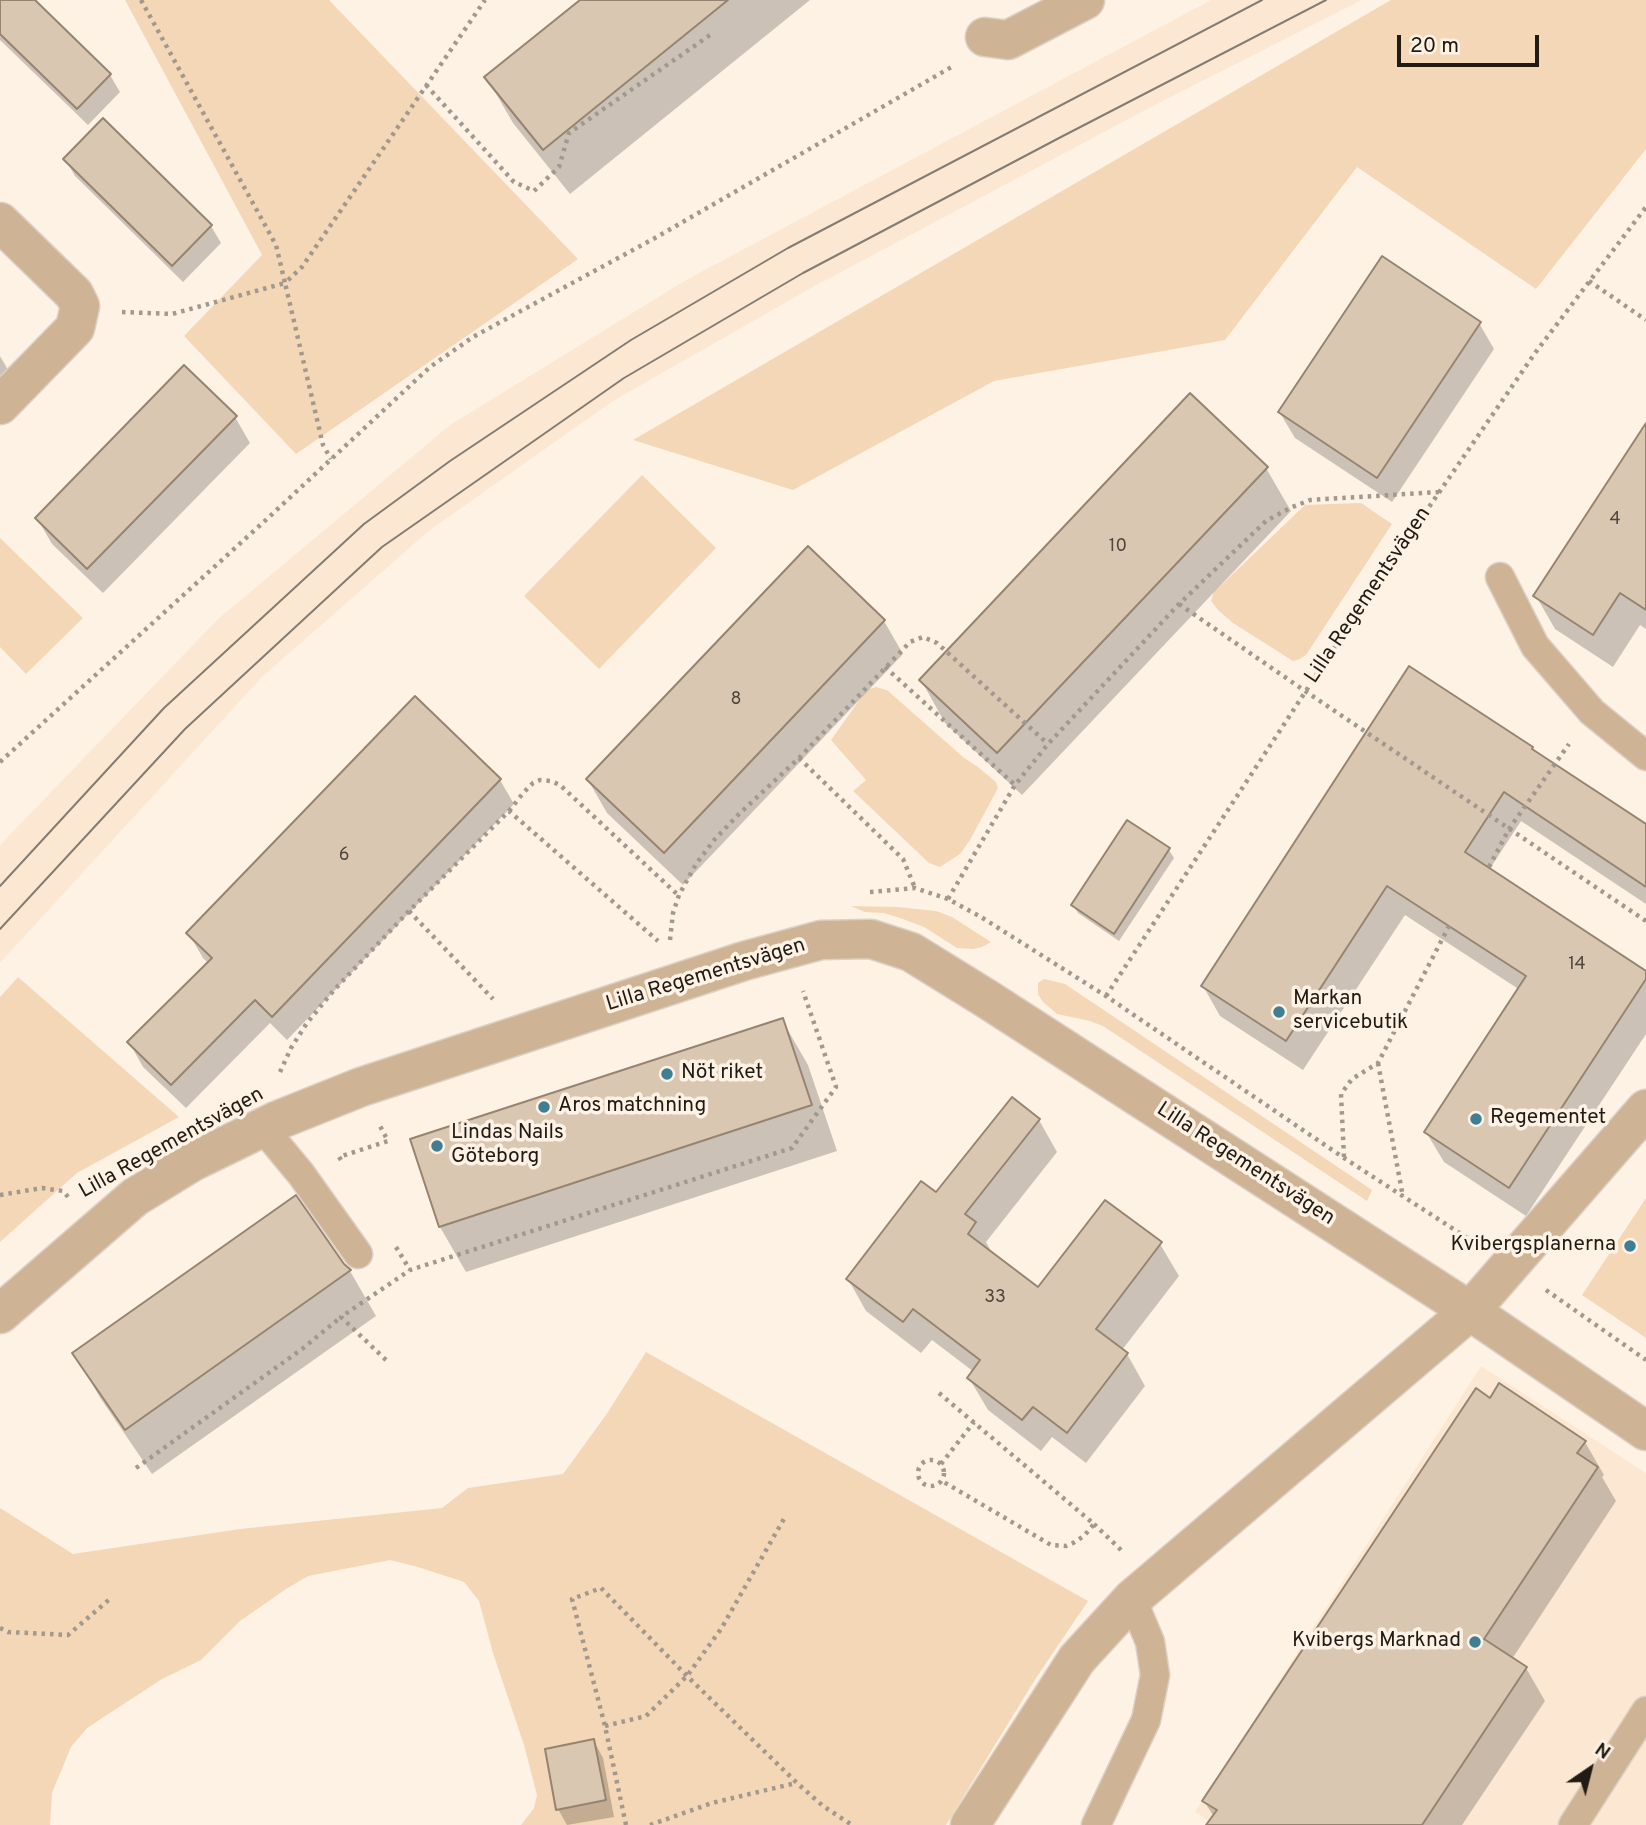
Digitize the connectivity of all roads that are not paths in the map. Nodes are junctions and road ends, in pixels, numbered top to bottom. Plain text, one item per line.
1 (1085, 0) edge
2 (985, 37) road end
3 (0, 222) edge
4 (0, 405) edge
5 (1500, 577) dead end
6 (1646, 755) edge
7 (1646, 1109) edge
8 (262, 1127) junction
9 (358, 1254) dead end
10 (1470, 1311) junction
11 (0, 1314) edge
12 (1646, 1431) edge
13 (1132, 1599) junction
14 (1646, 1711) edge
15 (970, 1825) edge
16 (1096, 1825) edge
17 (1573, 1825) edge

1 - 2 street
3 - 4 street
5 - 6 lane
7 - 10 street
8 - 9 lane
8 - 10 street, Lilla Regementsvägen
8 - 11 street, Lilla Regementsvägen
10 - 12 street, Lilla Regementsvägen
10 - 13 street
13 - 15 street
13 - 16 lane
14 - 17 lane

